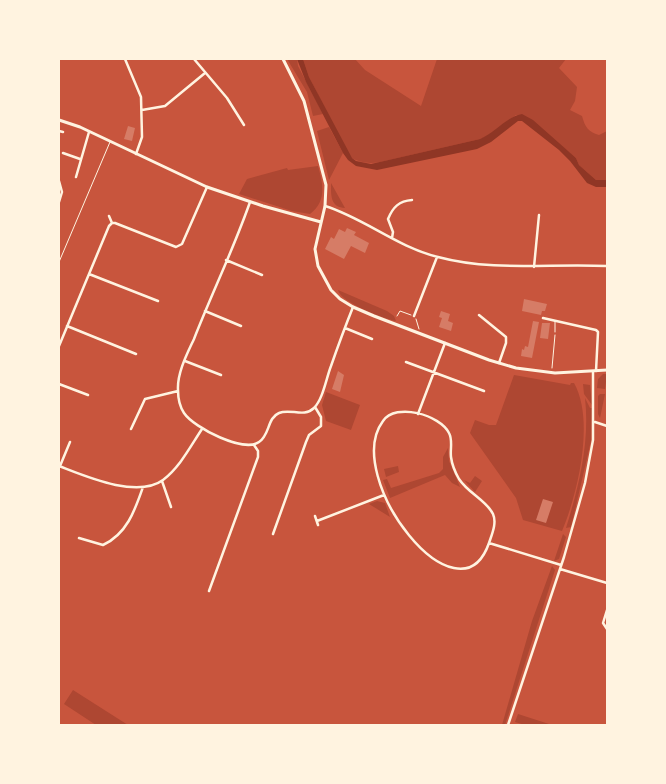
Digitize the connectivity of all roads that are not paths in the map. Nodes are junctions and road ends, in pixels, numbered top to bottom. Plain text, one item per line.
1 (125, 59) edge
2 (194, 59) edge
3 (283, 59) edge
4 (205, 73) junction
5 (142, 110) junction
6 (59, 120) edge
7 (244, 125) dead end
8 (59, 131) edge
9 (63, 132) dead end
10 (89, 132) junction
11 (110, 142) junction
12 (63, 153) dead end
13 (136, 154) junction
14 (80, 159) junction
15 (76, 177) dead end
16 (59, 181) edge
17 (207, 187) junction
18 (412, 200) dead end
19 (59, 202) edge
20 (250, 202) junction
21 (325, 206) junction
22 (539, 215) dead end
23 (108, 216) dead end
24 (321, 222) junction
25 (112, 223) junction
26 (392, 238) junction
27 (437, 257) junction
28 (226, 260) junction
29 (59, 262) edge
30 (607, 266) edge
31 (534, 267) junction
32 (89, 274) junction
33 (262, 275) dead end
34 (158, 301) dead end
35 (353, 307) junction
36 (205, 311) junction
37 (414, 316) dead end
38 (479, 316) dead end
39 (543, 318) dead end
40 (555, 321) junction
41 (67, 326) junction
42 (241, 326) dead end
43 (345, 328) junction
44 (555, 332) road end
45 (372, 339) dead end
46 (444, 343) junction
47 (59, 346) edge
48 (136, 354) dead end
49 (185, 361) junction
50 (406, 362) dead end
51 (499, 363) junction
52 (607, 370) edge
53 (594, 371) junction
54 (433, 373) junction
55 (221, 375) dead end
56 (59, 384) edge
57 (178, 391) junction
58 (484, 391) dead end
59 (88, 395) dead end
60 (315, 407) junction
61 (418, 414) junction
62 (594, 422) junction
63 (607, 426) edge
64 (131, 429) dead end
65 (202, 429) junction
66 (70, 442) dead end
67 (254, 445) junction
68 (59, 466) edge
69 (162, 481) junction
70 (143, 486) junction
71 (384, 495) junction
72 (171, 507) dead end
73 (315, 516) dead end
74 (317, 521) junction
75 (318, 525) dead end
76 (272, 534) dead end
77 (79, 538) dead end
78 (489, 543) junction
79 (561, 567) junction
80 (607, 583) edge
81 (209, 591) dead end
82 (607, 610) edge
83 (607, 629) edge
84 (508, 725) edge

1 - 5 street
2 - 4 street
3 - 21 street
4 - 5 street
4 - 7 street
5 - 13 street
6 - 10 street
8 - 9 street
10 - 11 street
10 - 14 street
11 - 13 street
11 - 29 lane
12 - 14 street
13 - 17 street
14 - 15 street
16 - 19 street
17 - 20 street
17 - 25 street
18 - 26 street
20 - 24 street
20 - 28 street
21 - 24 street
21 - 26 street
22 - 31 street
23 - 25 street
24 - 35 street
25 - 32 street
26 - 27 street
27 - 31 street
27 - 37 street
28 - 33 street
28 - 36 street
30 - 31 street
32 - 34 street
32 - 41 street
35 - 43 street
35 - 46 street
36 - 42 street
36 - 49 street
38 - 51 street
39 - 40 street
40 - 44 lane
40 - 53 street
41 - 47 street
41 - 48 street
43 - 45 street
43 - 60 street
46 - 51 street
46 - 54 street
49 - 55 street
49 - 57 street
50 - 54 street
51 - 53 street
52 - 53 street
53 - 62 street
54 - 58 street
54 - 61 street
56 - 59 street
57 - 64 street
57 - 65 street
60 - 67 street
60 - 76 street
61 - 71 street
61 - 78 street
62 - 63 street
62 - 79 street
65 - 67 street
65 - 69 street
66 - 68 street
67 - 81 street
68 - 70 street
69 - 70 street
69 - 72 street
70 - 77 street
71 - 74 street
71 - 78 street
73 - 74 street
74 - 75 street
78 - 79 street
79 - 80 street
79 - 84 street
82 - 83 street

